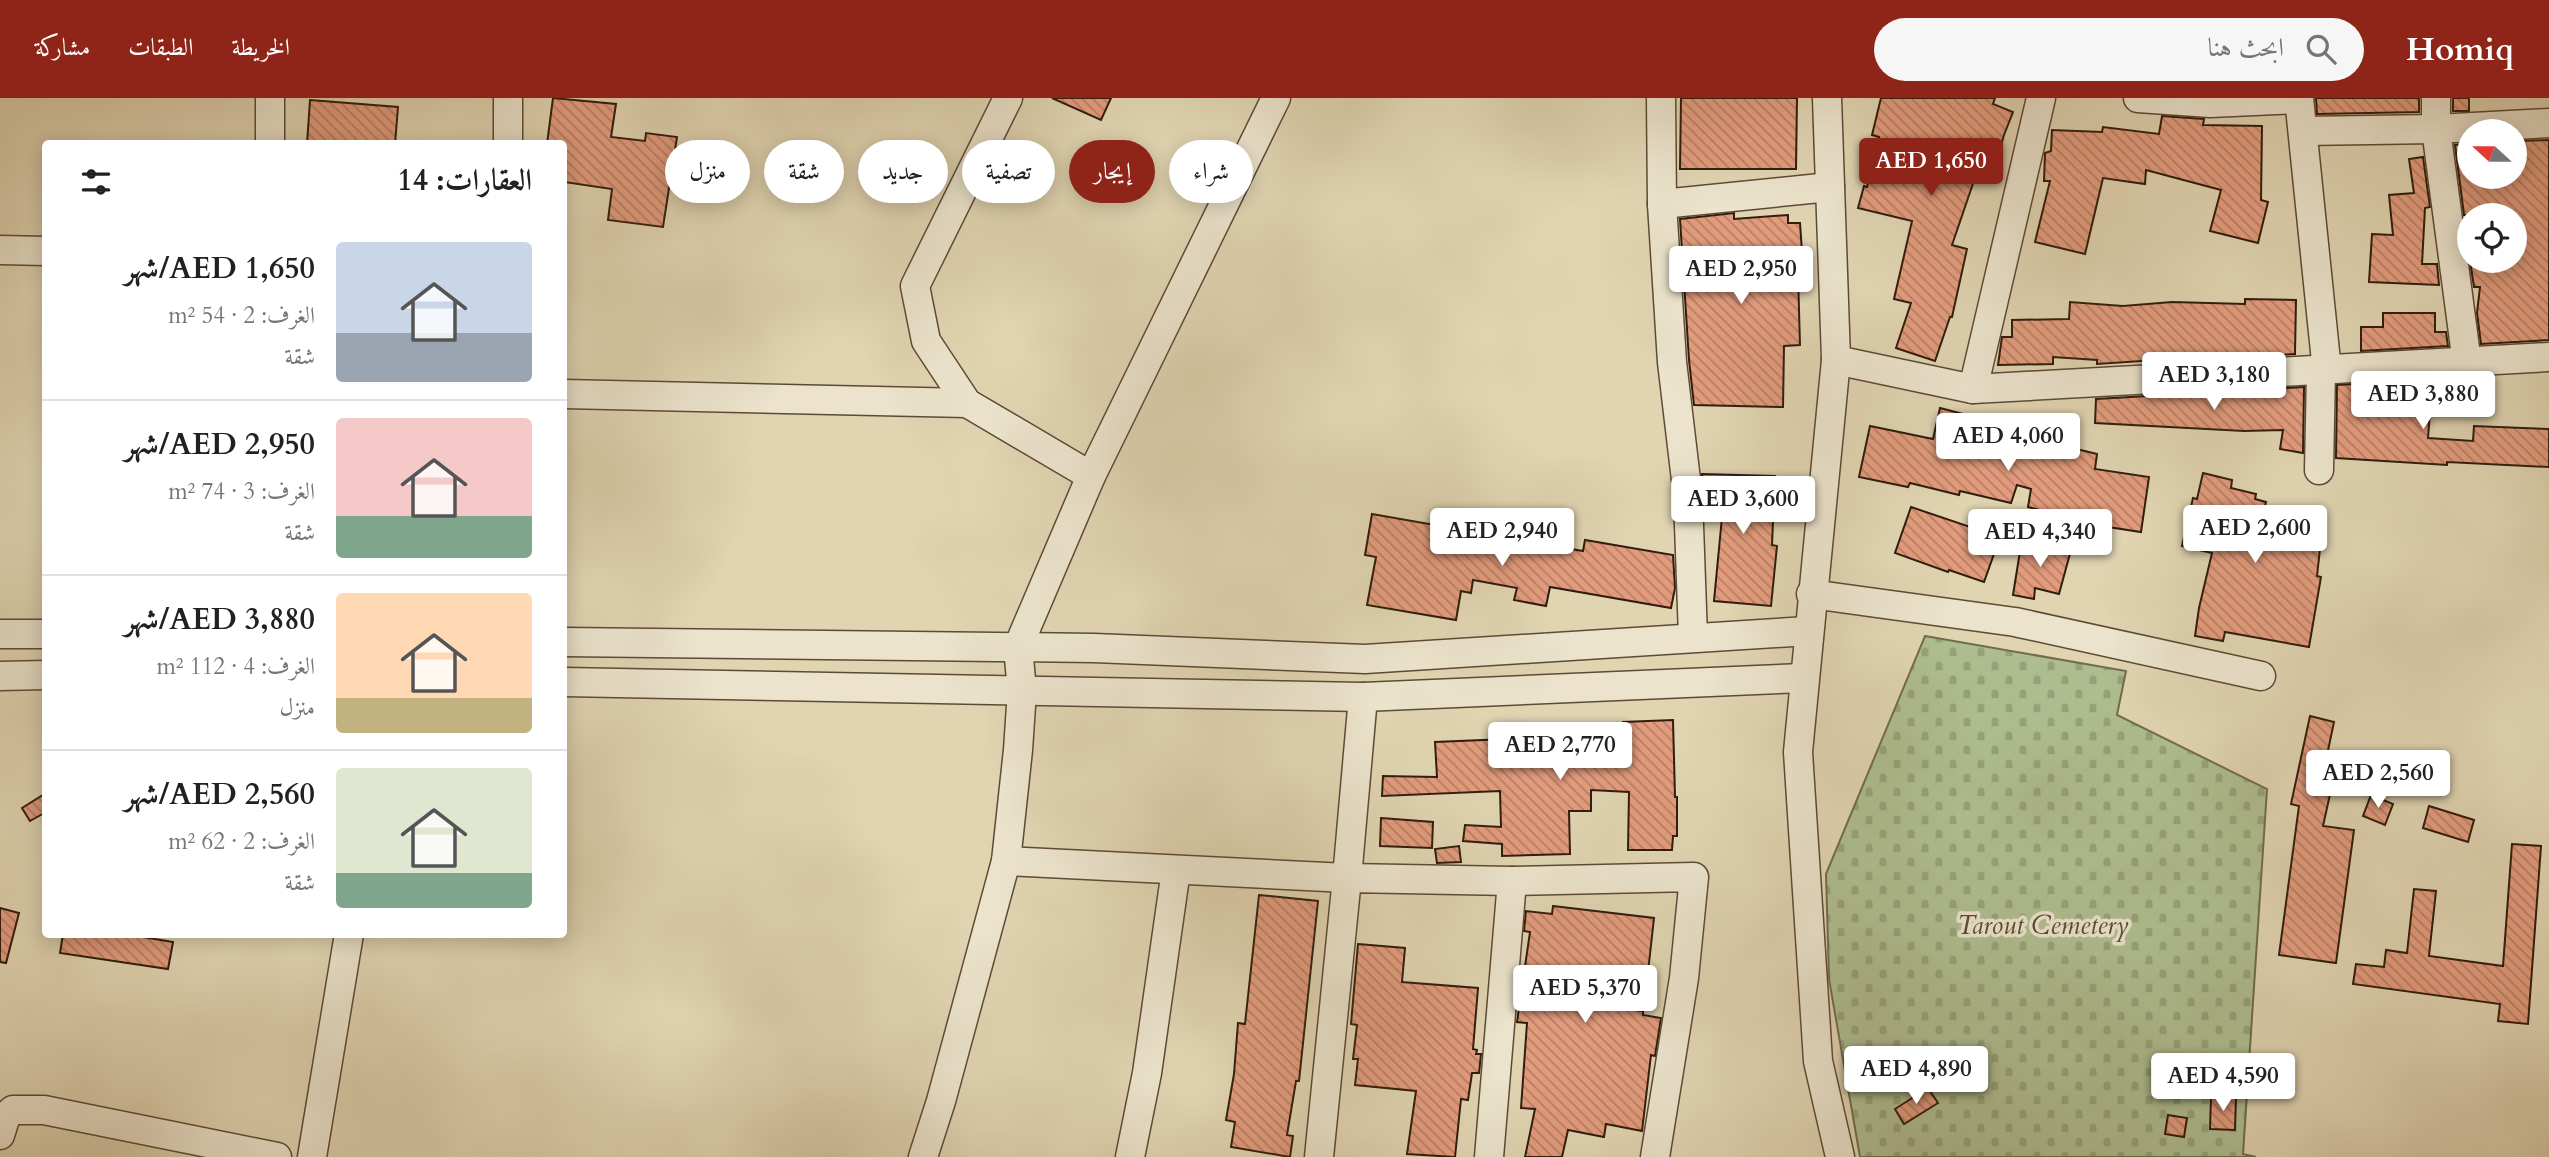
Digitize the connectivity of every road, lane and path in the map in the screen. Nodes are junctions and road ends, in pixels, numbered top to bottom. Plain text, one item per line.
1 (270, 98) edge
2 (508, 98) edge
3 (1008, 98) edge
4 (1276, 98) edge
5 (1661, 98) edge
6 (1827, 98) edge
7 (2041, 98) edge
8 (2138, 98) edge
9 (2436, 98) edge
10 (2299, 99) edge
11 (2549, 123) edge
12 (2436, 129) junction
13 (2303, 131) junction
14 (270, 140) edge
15 (508, 140) edge
16 (1830, 187) junction
17 (1662, 204) junction
18 (0, 250) edge
19 (42, 251) edge
20 (2549, 357) edge
21 (1836, 360) junction
22 (2467, 363) junction
23 (2324, 371) junction
24 (1973, 389) junction
25 (567, 394) edge
26 (967, 402) junction
27 (2319, 470) dead end
28 (1091, 476) junction
29 (1811, 594) junction
30 (1808, 631) junction
31 (0, 634) edge
32 (42, 634) edge
33 (1693, 637) junction
34 (567, 642) edge
35 (1018, 647) junction
36 (0, 676) edge
37 (42, 676) edge
38 (2261, 676) dead end
39 (1803, 678) junction
40 (567, 682) edge
41 (1022, 691) junction
42 (1363, 697) junction
43 (1006, 862) junction
44 (1176, 870) junction
45 (1347, 878) junction
46 (1512, 881) junction
47 (348, 938) edge
48 (0, 1135) edge
49 (277, 1157) edge
50 (312, 1157) edge
51 (923, 1157) edge
52 (1130, 1157) edge
53 (1319, 1157) edge
54 (1489, 1157) edge
55 (1655, 1157) edge
56 (1840, 1157) edge

1 - 14 street
2 - 15 street
3 - 26 street
4 - 28 street
5 - 17 street
6 - 16 street
7 - 24 street
8 - 10 street
9 - 12 street
10 - 13 street
11 - 12 street
12 - 13 street
12 - 22 street
13 - 23 street
16 - 17 street
16 - 21 street
17 - 33 street
18 - 19 street
20 - 22 street
21 - 24 street
21 - 29 street
22 - 23 street
23 - 24 street
23 - 27 street
25 - 26 street
26 - 28 street
28 - 35 street
29 - 30 street
29 - 38 street
30 - 33 street
30 - 39 street
31 - 32 street
33 - 35 street
34 - 35 street
35 - 41 street
36 - 37 street
39 - 42 street
39 - 56 street
40 - 41 street
41 - 42 street
41 - 43 street
42 - 45 street
43 - 44 street
43 - 51 street
44 - 45 street
44 - 52 street
45 - 46 street
45 - 53 street
46 - 54 street
46 - 55 street
47 - 50 street
48 - 49 street

